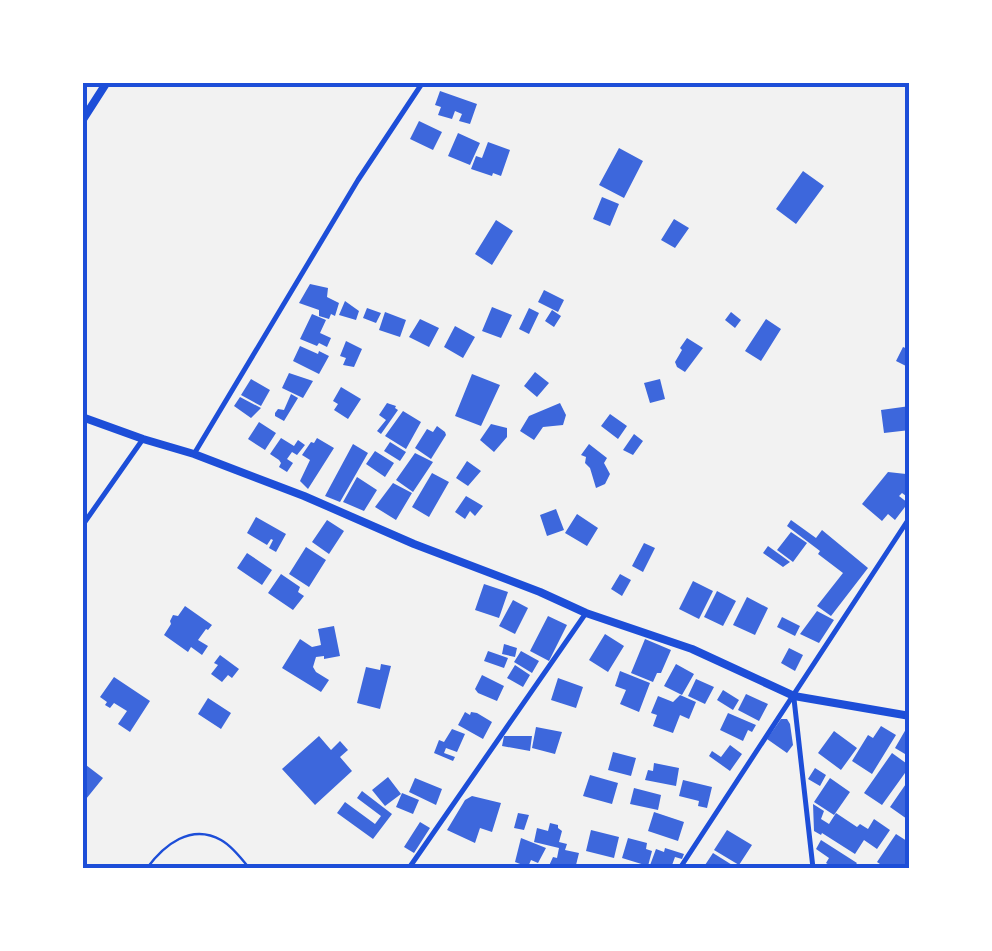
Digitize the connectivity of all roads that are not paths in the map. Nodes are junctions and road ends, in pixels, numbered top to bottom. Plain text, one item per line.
1 (108, 82) edge
2 (423, 82) edge
3 (84, 116) edge
4 (82, 418) edge
5 (143, 440) junction
6 (194, 454) junction
7 (910, 517) edge
8 (82, 526) edge
9 (586, 613) junction
10 (794, 696) junction
11 (910, 716) edge
12 (147, 868) edge
13 (249, 868) edge
14 (409, 868) edge
15 (680, 868) edge
16 (812, 868) edge

1 - 3 main road
2 - 6 street
4 - 5 main road
5 - 6 main road
5 - 8 street
6 - 9 main road
7 - 10 street
9 - 10 main road
9 - 14 street
10 - 11 main road
10 - 15 street
10 - 16 street
12 - 13 lane

